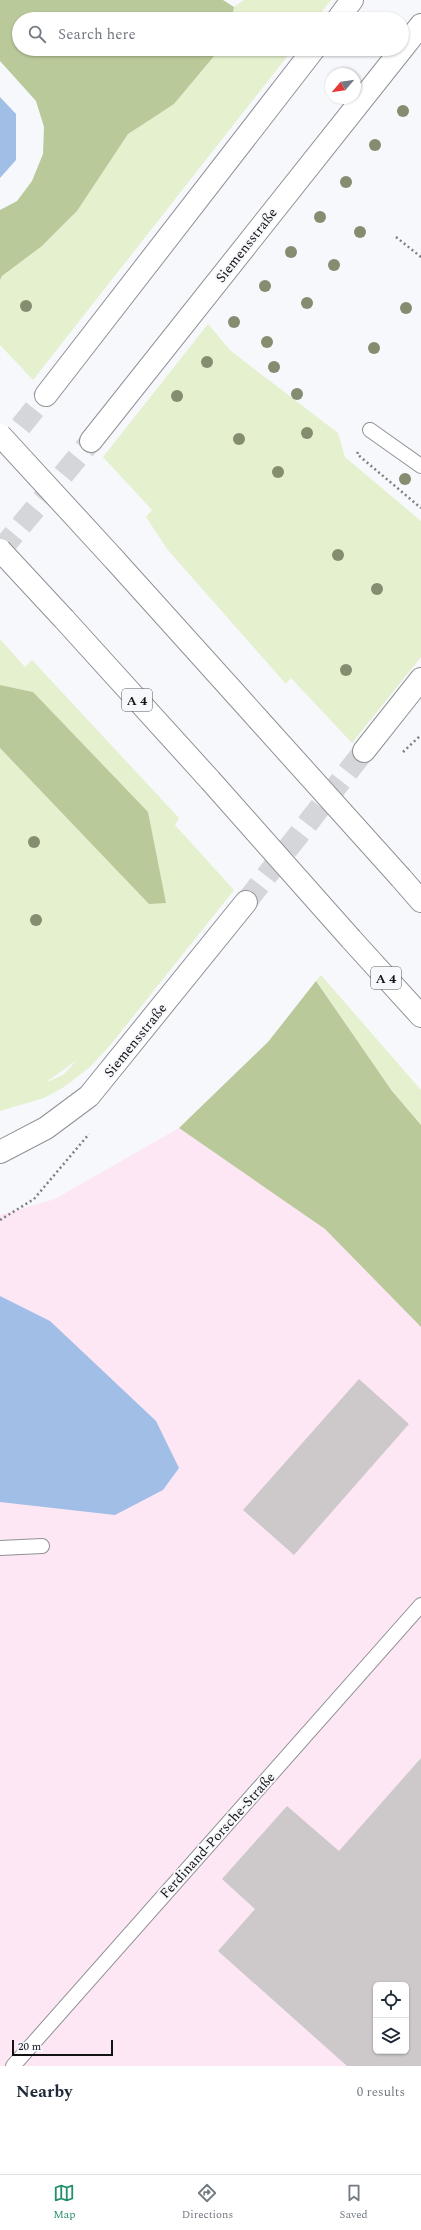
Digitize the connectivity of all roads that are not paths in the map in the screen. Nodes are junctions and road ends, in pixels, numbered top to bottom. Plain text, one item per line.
1 (352, 0) edge
2 (343, 12) edge
3 (421, 25) edge
4 (409, 40) edge
5 (309, 56) edge
6 (396, 56) edge
7 (46, 395) tunnel mouth
8 (370, 430) dead end
9 (0, 435) edge
10 (91, 441) tunnel mouth
11 (421, 466) edge
12 (0, 550) edge
13 (421, 679) edge
14 (364, 751) tunnel mouth
15 (421, 901) edge
16 (246, 902) tunnel mouth
17 (421, 1016) edge
18 (0, 1152) edge
19 (42, 1546) dead end
20 (0, 1548) edge
21 (421, 1605) edge
22 (13, 2066) edge

1 - 2 main road
3 - 4 main road, Siemensstraße
5 - 7 main road
6 - 10 main road, Siemensstraße
8 - 11 lane
9 - 15 main road, bridge
12 - 17 main road, A 4, bridge
13 - 14 main road
16 - 18 main road, Siemensstraße
19 - 20 lane
21 - 22 lane, Ferdinand-Porsche-Straße

